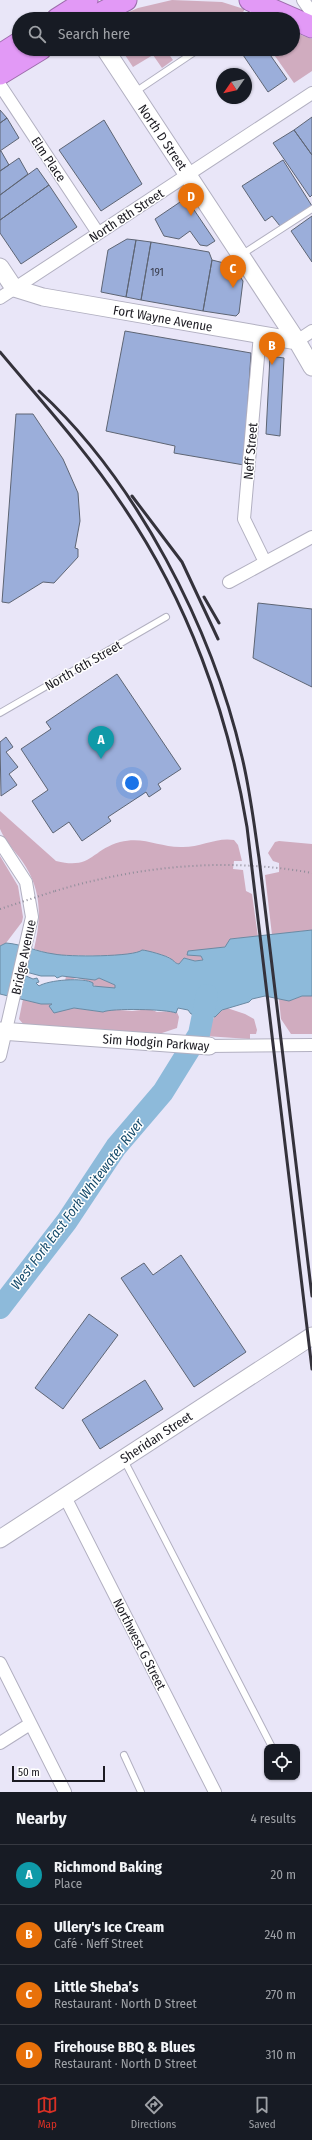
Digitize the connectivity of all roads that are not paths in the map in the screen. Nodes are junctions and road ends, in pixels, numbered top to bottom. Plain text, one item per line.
1 (126, 0) edge
2 (303, 0) edge
3 (257, 3) edge
4 (82, 9) edge
5 (250, 12) edge
6 (278, 12) edge
7 (312, 13) edge
8 (300, 22) edge
9 (312, 27) edge
10 (12, 47) edge
11 (0, 55) edge
12 (30, 56) edge
13 (110, 56) edge
14 (189, 56) edge
15 (0, 74) edge
16 (0, 86) edge
17 (134, 93) junction
18 (312, 93) edge
19 (188, 174) junction
20 (312, 209) edge
21 (98, 233) junction
22 (241, 255) junction
23 (0, 267) edge
24 (7, 293) edge
25 (312, 331) edge
26 (260, 334) junction
27 (305, 342) edge
28 (312, 368) edge
29 (312, 537) edge
30 (265, 562) junction
31 (229, 582) dead end
32 (166, 617) dead end
33 (0, 713) edge
34 (0, 842) edge
35 (5, 1026) edge
36 (312, 1045) edge
37 (209, 1046) joint
38 (0, 1056) edge
39 (312, 1336) edge
40 (124, 1458) junction
41 (65, 1497) junction
42 (0, 1539) edge
43 (0, 1663) edge
44 (30, 1724) junction
45 (0, 1743) edge
46 (270, 1744) edge
47 (124, 1755) dead end
48 (65, 1792) edge
49 (141, 1792) edge
50 (215, 1792) edge

1 - 4 highway
2 - 7 street
3 - 5 lane
3 - 6 highway
8 - 9 highway
10 - 11 highway
12 - 15 highway
13 - 17 street, North D Street
14 - 17 lane
16 - 21 street, Elm Place
17 - 19 street, North D Street
18 - 19 street, North 8th Street
19 - 21 street, North 8th Street
19 - 22 street, North D Street
20 - 22 lane
21 - 24 street, North 8th Street
22 - 27 street, North D Street
23 - 24 street
24 - 26 street, Fort Wayne Avenue
25 - 27 street
26 - 27 street, Fort Wayne Avenue
26 - 30 street, Neff Street
27 - 28 street, North D Street
29 - 30 street
30 - 31 street
32 - 33 lane, North 6th Street
34 - 35 street, Bridge Avenue
35 - 37 street, Sim Hodgin Parkway
35 - 38 street, Bridge Avenue
36 - 37 street, Sim Hodgin Parkway
39 - 40 street, Sheridan Street
40 - 41 street, Sheridan Street
40 - 46 lane
41 - 42 street, Sheridan Street
41 - 50 street, Northwest G Street
43 - 44 street
44 - 45 street
44 - 48 street
47 - 49 lane

